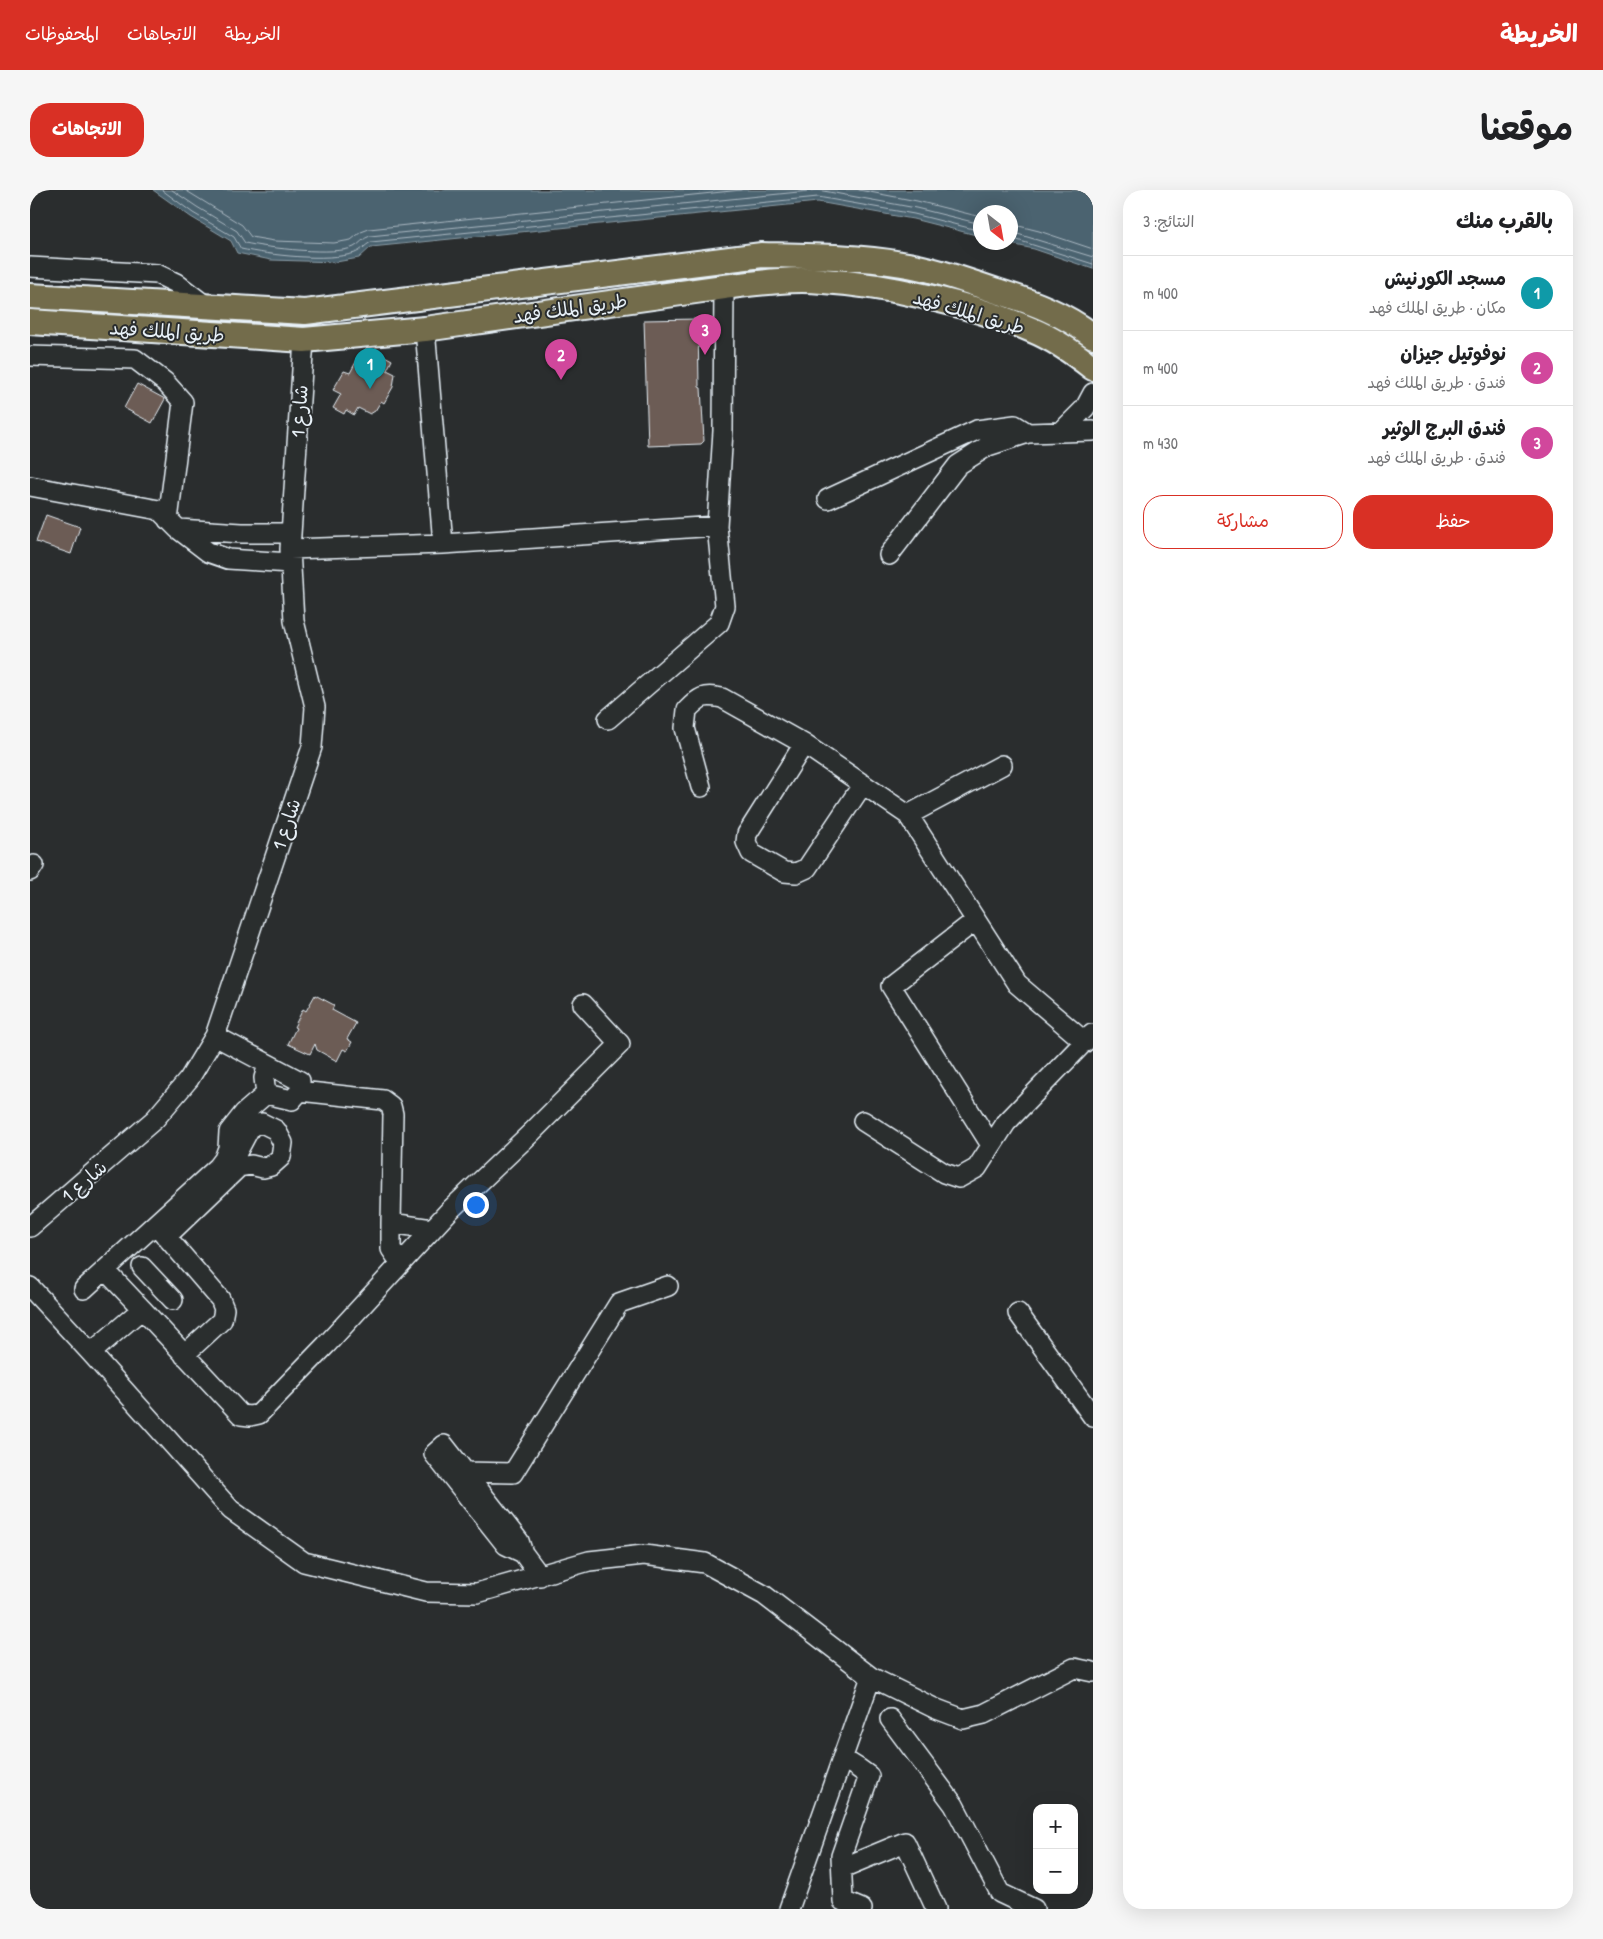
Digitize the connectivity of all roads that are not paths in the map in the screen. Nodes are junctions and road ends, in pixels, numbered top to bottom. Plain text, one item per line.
1 (30, 267) edge
2 (724, 286) junction
3 (30, 296) edge
4 (206, 306) junction
5 (305, 312) junction
6 (30, 322) edge
7 (425, 329) junction
8 (1090, 329) edge
9 (304, 340) junction
10 (30, 356) edge
11 (1093, 368) edge
12 (1093, 393) edge
13 (1062, 431) junction
14 (1093, 431) edge
15 (1028, 434) junction
16 (30, 486) edge
17 (828, 499) dead end
18 (173, 524) junction
19 (717, 526) junction
20 (443, 544) junction
21 (290, 549) junction
22 (889, 555) dead end
23 (608, 719) dead end
24 (804, 744) junction
25 (1002, 765) dead end
26 (863, 784) junction
27 (701, 787) dead end
28 (908, 815) junction
29 (976, 920) junction
30 (583, 1004) dead end
31 (215, 1036) junction
32 (1089, 1037) edge
33 (268, 1064) junction
34 (300, 1091) junction
35 (266, 1094) junction
36 (863, 1121) dead end
37 (991, 1145) junction
38 (224, 1159) junction
39 (391, 1223) junction
40 (30, 1228) edge
41 (432, 1229) junction
42 (160, 1231) junction
43 (400, 1262) junction
44 (142, 1267) dead end
45 (105, 1270) junction
46 (668, 1286) dead end
47 (30, 1288) edge
48 (84, 1289) dead end
49 (173, 1300) dead end
50 (142, 1309) junction
51 (1018, 1313) dead end
52 (91, 1353) junction
53 (184, 1355) junction
54 (1093, 1417) edge
55 (465, 1472) junction
56 (523, 1552) junction
57 (540, 1576) junction
58 (1093, 1672) edge
59 (871, 1676) junction
60 (890, 1719) dead end
61 (842, 1758) junction
62 (842, 1868) junction
63 (789, 1909) edge
64 (862, 1909) edge
65 (936, 1909) edge
66 (1034, 1909) edge

1 - 4 street
2 - 7 main road, طريق الملك فهد
2 - 11 main road, طريق الملك فهد
2 - 19 street
3 - 4 main road, طريق الملك فهد
4 - 5 main road, طريق الملك فهد
5 - 8 main road, طريق الملك فهد
5 - 9 main road
6 - 9 main road, طريق الملك فهد
7 - 9 main road, طريق الملك فهد
7 - 20 street
9 - 21 street, شارع 1
10 - 18 street
12 - 13 street
13 - 14 street
13 - 15 street
15 - 17 street
15 - 22 street
16 - 18 street
18 - 21 street
18 - 21 street
19 - 20 street
19 - 23 street
20 - 21 street
21 - 31 street, شارع 1
24 - 26 street
24 - 26 street
24 - 27 street
25 - 28 street
26 - 28 street
28 - 29 street
29 - 32 street
29 - 37 street
30 - 41 street
31 - 33 street
31 - 40 street, شارع 1
32 - 37 street
33 - 34 street
33 - 35 street
34 - 35 street
34 - 39 street
35 - 38 street
36 - 37 street
38 - 42 street
38 - 42 street
39 - 41 street
39 - 43 street
41 - 43 street
42 - 45 street
42 - 53 street
43 - 53 street
44 - 49 street
45 - 48 street
45 - 50 street
46 - 55 street
47 - 52 street
50 - 52 street
50 - 53 street
51 - 54 street
52 - 57 street
55 - 56 street
55 - 56 street
56 - 57 street
57 - 59 street
58 - 59 street
59 - 61 street
60 - 66 street
61 - 62 street
61 - 63 street
62 - 64 street
62 - 65 street

